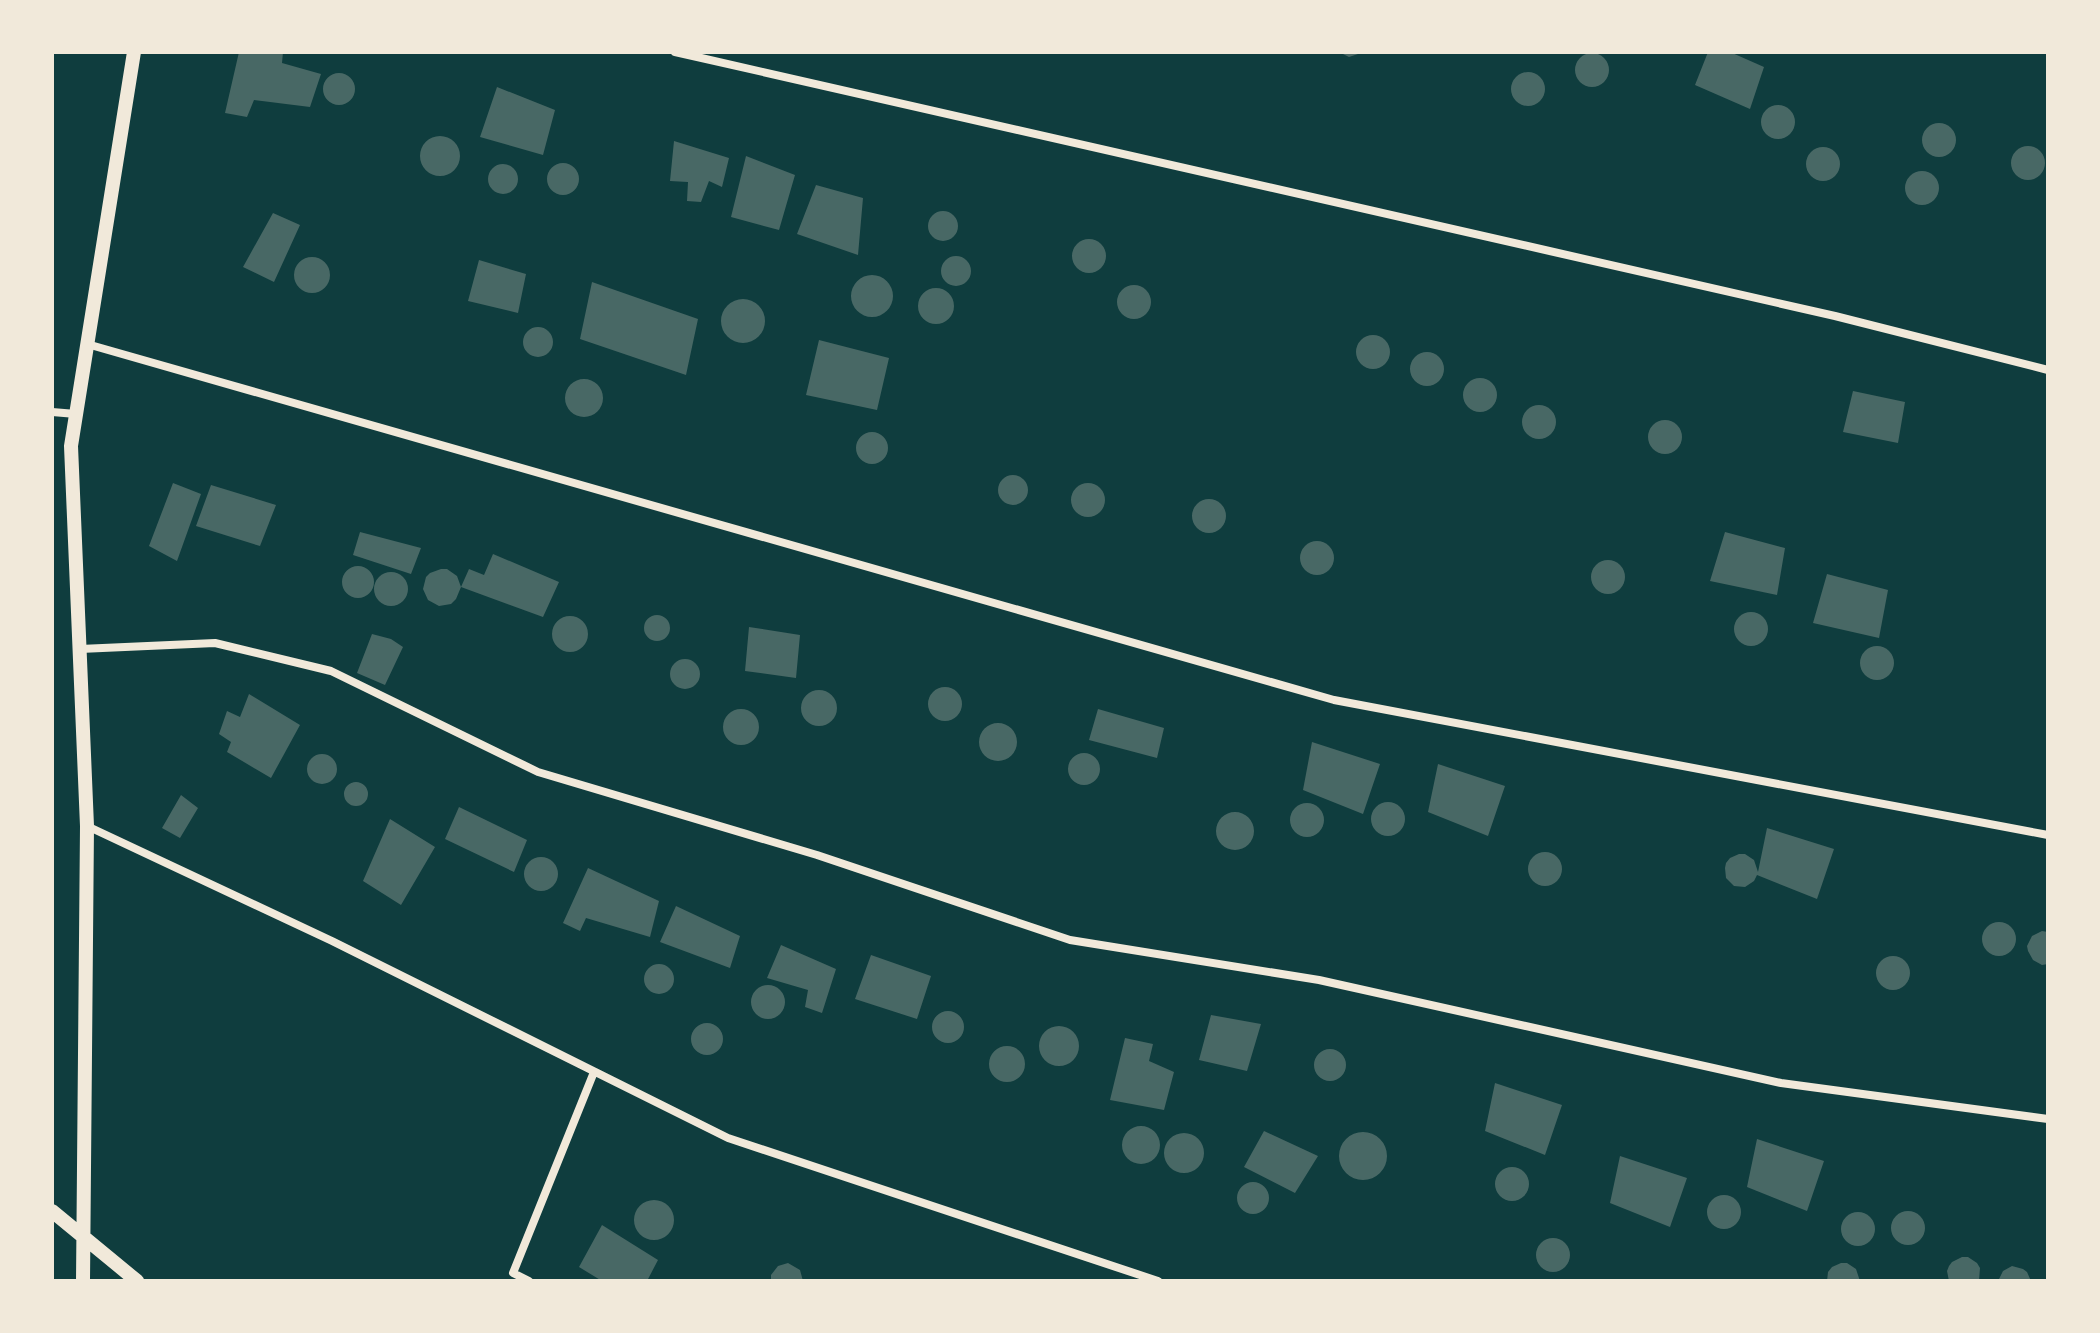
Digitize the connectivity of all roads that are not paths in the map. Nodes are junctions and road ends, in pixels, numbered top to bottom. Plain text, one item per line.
1 (134, 52) edge
2 (675, 52) edge
3 (87, 344) junction
4 (2048, 370) edge
5 (52, 412) edge
6 (76, 414) junction
7 (80, 649) junction
8 (87, 826) junction
9 (2048, 835) edge
10 (594, 1072) junction
11 (2048, 1119) edge
12 (52, 1211) edge
13 (84, 1237) junction
14 (83, 1281) edge
15 (137, 1281) edge
16 (529, 1281) edge
17 (1158, 1281) edge

1 - 3 street
2 - 4 street
3 - 6 street
3 - 9 street
5 - 6 street
6 - 7 street
7 - 8 street
7 - 11 street
8 - 10 street
8 - 13 street
10 - 16 street
10 - 17 street
12 - 13 street
13 - 14 street
13 - 15 street

